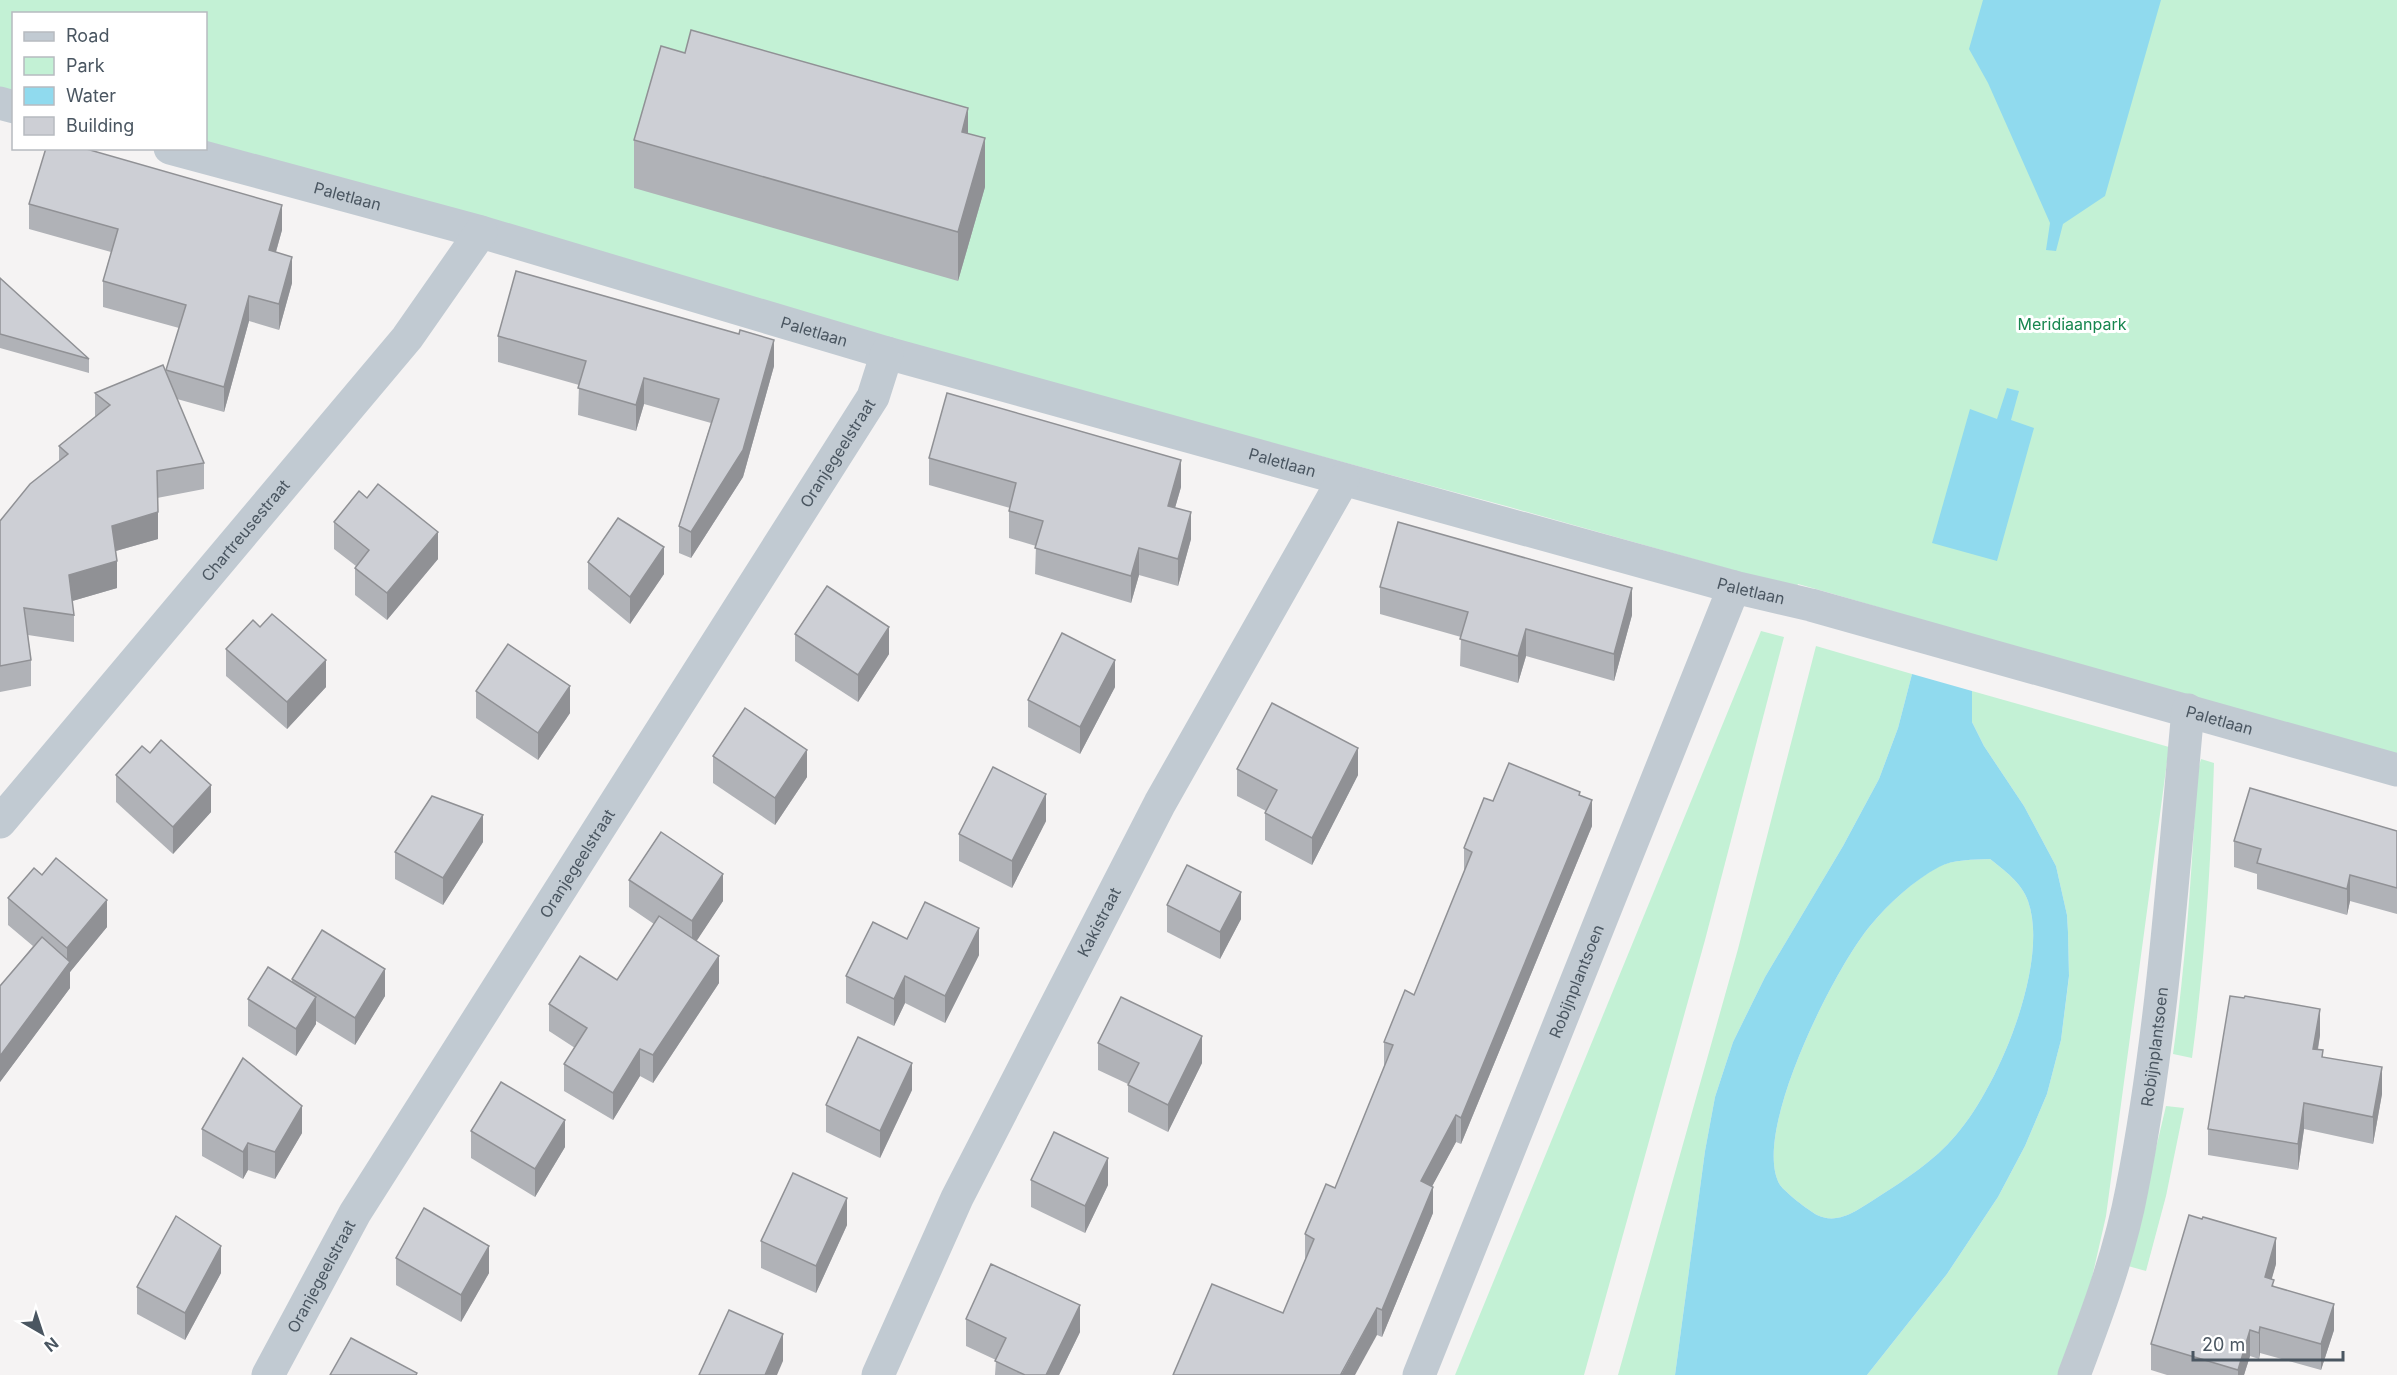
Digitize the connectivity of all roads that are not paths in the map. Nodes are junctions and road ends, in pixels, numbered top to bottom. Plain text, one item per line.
1 (177, 150) edge
2 (481, 232) junction
3 (887, 353) junction
4 (1343, 480) junction
5 (1734, 587) junction
6 (2188, 710) junction
7 (2397, 770) edge
8 (0, 822) edge
9 (268, 1375) edge
10 (878, 1375) edge
11 (1419, 1375) edge
12 (2074, 1375) edge

1 - 2 street, Paletlaan
2 - 3 street, Paletlaan
2 - 8 street, Chartreusestraat
3 - 4 street, Paletlaan
3 - 9 street, Oranjegeelstraat
4 - 5 street, Paletlaan
4 - 10 street, Kakistraat
5 - 6 street, Paletlaan
5 - 11 street, Robijnplantsoen
6 - 7 street, Paletlaan
6 - 12 street, Robijnplantsoen

